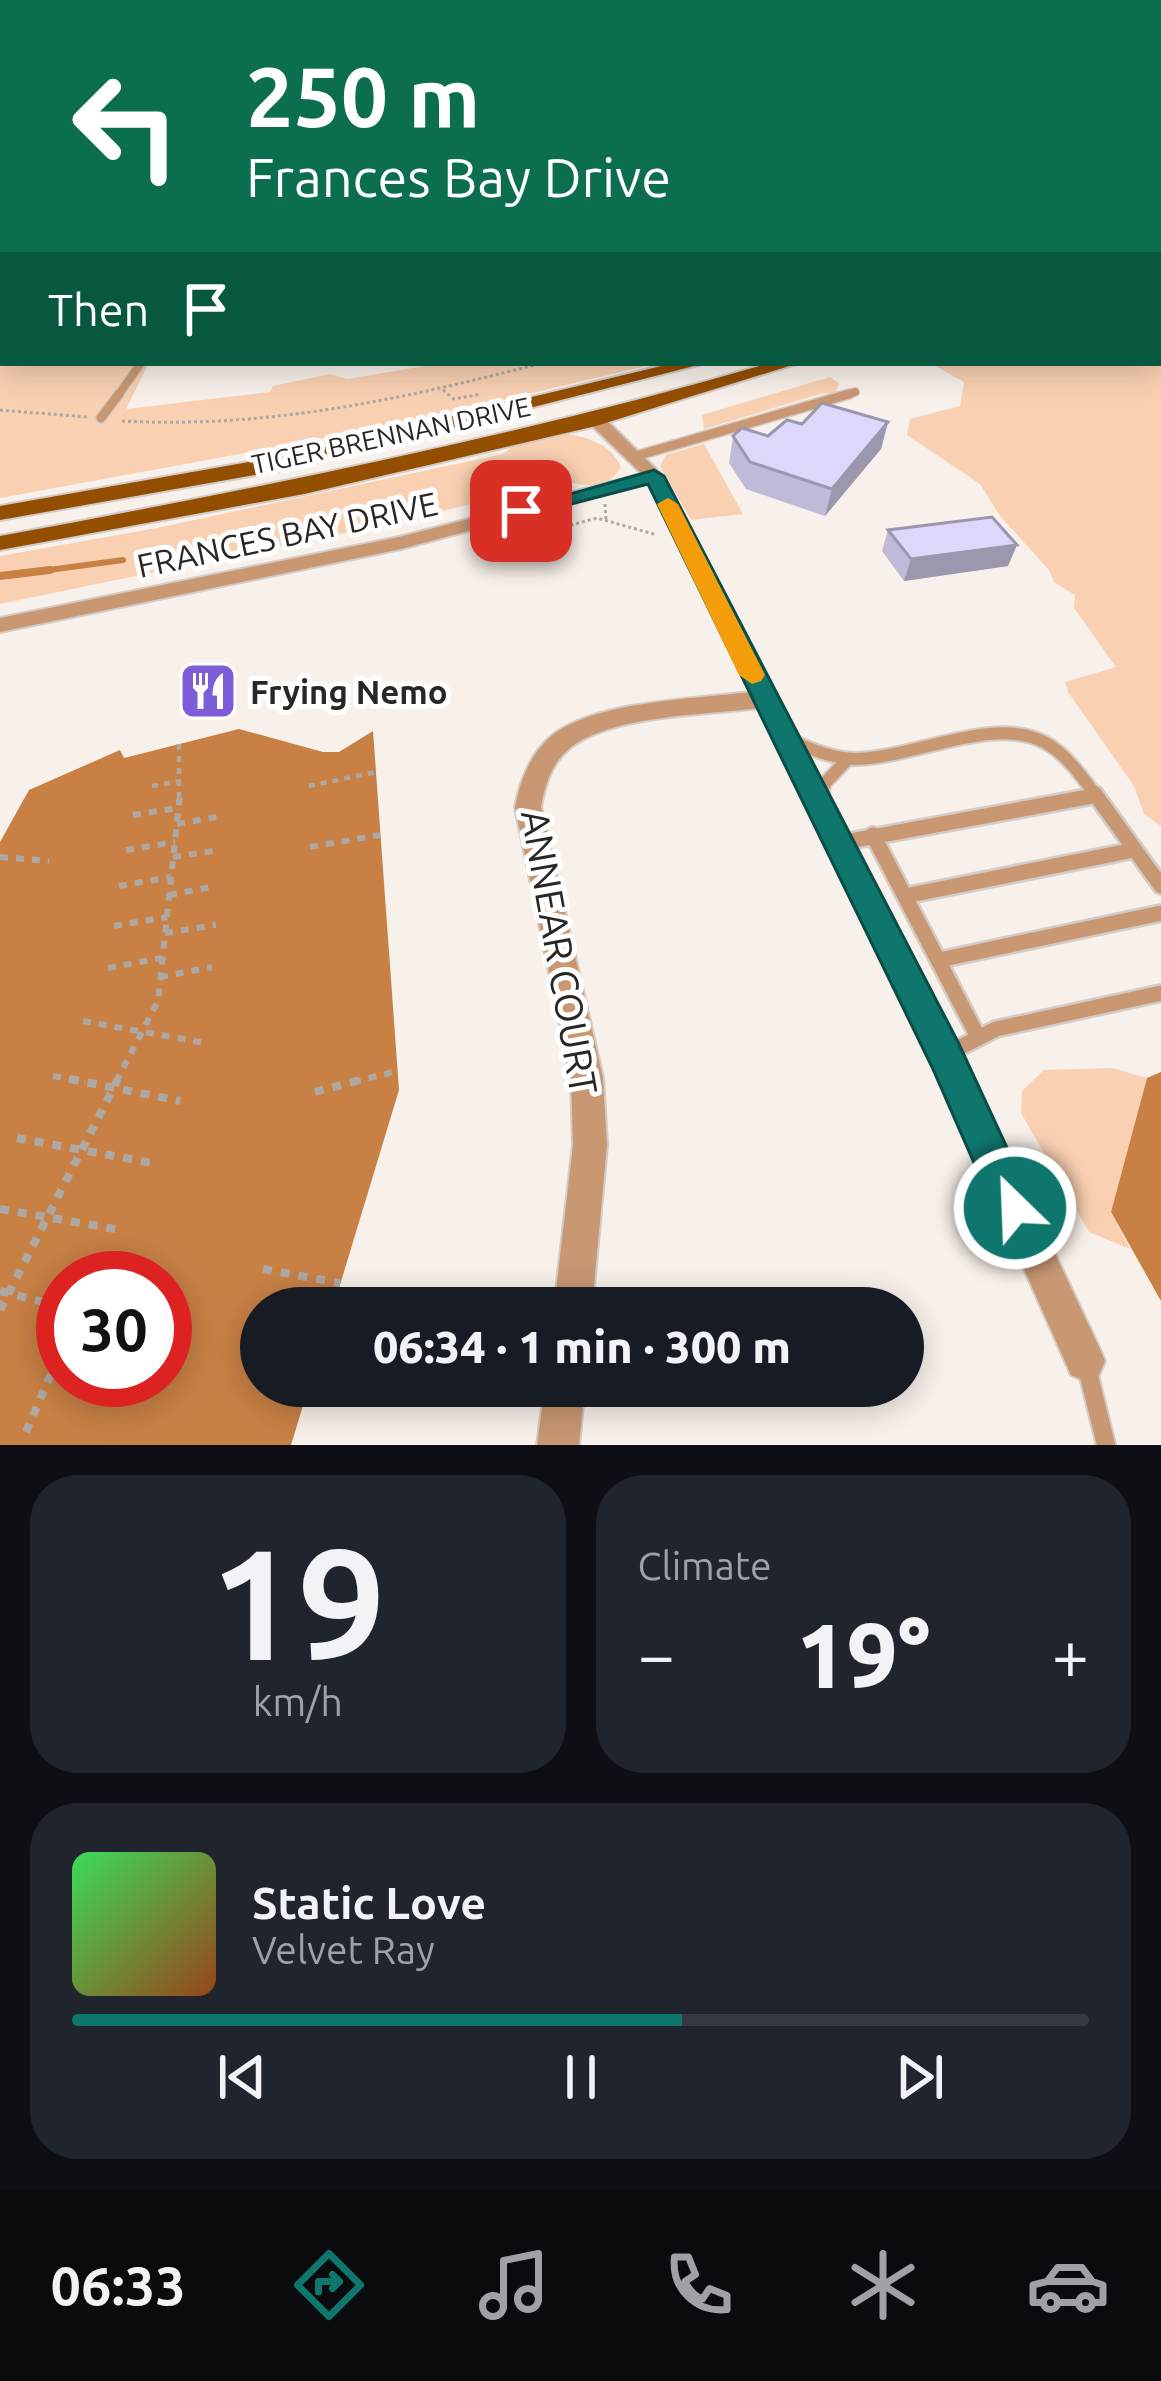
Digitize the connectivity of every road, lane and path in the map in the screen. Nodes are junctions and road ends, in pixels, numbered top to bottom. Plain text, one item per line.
1 (139, 366) edge
2 (531, 366) edge
3 (686, 366) edge
4 (780, 366) edge
5 (855, 392) dead end
6 (568, 397) junction
7 (0, 410) edge
8 (101, 418) junction
9 (596, 420) junction
10 (636, 456) junction
11 (654, 476) junction
12 (0, 513) edge
13 (553, 530) dead end
14 (665, 537) dead end
15 (0, 543) edge
16 (0, 626) edge
17 (768, 708) junction
18 (179, 744) dead end
19 (846, 761) junction
20 (376, 772) dead end
21 (181, 781) junction
22 (152, 786) dead end
23 (309, 786) dead end
24 (1093, 796) junction
25 (178, 808) junction
26 (820, 811) junction
27 (133, 815) dead end
28 (222, 816) dead end
29 (177, 824) junction
30 (380, 835) dead end
31 (873, 835) junction
32 (175, 842) junction
33 (838, 843) junction
34 (310, 847) dead end
35 (126, 850) dead end
36 (220, 850) dead end
37 (1134, 850) junction
38 (173, 856) junction
39 (0, 857) edge
40 (49, 861) dead end
41 (171, 877) junction
42 (119, 886) dead end
43 (216, 886) dead end
44 (1161, 886) edge
45 (169, 896) junction
46 (905, 896) junction
47 (1161, 913) edge
48 (167, 917) junction
49 (114, 926) dead end
50 (216, 926) dead end
51 (165, 933) junction
52 (162, 958) junction
53 (939, 960) junction
54 (108, 968) dead end
55 (212, 968) dead end
56 (160, 977) junction
57 (1161, 993) edge
58 (83, 1021) dead end
59 (141, 1032) junction
60 (978, 1036) junction
61 (205, 1043) dead end
62 (945, 1054) junction
63 (397, 1071) dead end
64 (53, 1076) dead end
65 (114, 1087) junction
66 (315, 1092) dead end
67 (180, 1100) dead end
68 (17, 1138) dead end
69 (82, 1150) junction
70 (152, 1163) dead end
71 (0, 1209) edge
72 (47, 1219) junction
73 (122, 1230) dead end
74 (263, 1268) dead end
75 (340, 1283) dead end
76 (575, 1287) edge
77 (4, 1292) edge
78 (36, 1300) edge
79 (0, 1310) edge
80 (1085, 1361) joint
81 (37, 1407) edge
82 (563, 1407) edge
83 (26, 1432) dead end
84 (558, 1445) edge
85 (1106, 1445) edge

1 - 8 lane
2 - 8 path
3 - 6 main road, TIGER BRENNAN DRIVE
4 - 9 main road, TIGER BRENNAN DRIVE
5 - 10 lane
6 - 9 main road
6 - 12 main road, TIGER BRENNAN DRIVE
7 - 8 path
9 - 10 street
9 - 15 main road, TIGER BRENNAN DRIVE
10 - 11 street
11 - 16 street, FRANCES BAY DRIVE
11 - 17 street
13 - 14 path
17 - 19 lane
17 - 26 street
17 - 76 street, ANNEAR COURT
18 - 21 path
19 - 24 lane
19 - 26 lane
20 - 23 path
21 - 22 path
21 - 25 path
24 - 31 lane
24 - 37 lane
25 - 27 path
25 - 29 path
26 - 33 street
28 - 29 path
29 - 32 path
30 - 34 path
31 - 33 lane
31 - 46 lane
32 - 35 path
32 - 38 path
33 - 62 street
36 - 38 path
37 - 44 lane
37 - 46 lane
38 - 41 path
39 - 40 path
41 - 42 path
41 - 45 path
43 - 45 path
45 - 48 path
46 - 53 lane
47 - 53 lane
48 - 49 path
48 - 51 path
50 - 51 path
51 - 52 path
52 - 54 path
52 - 56 path
53 - 60 lane
55 - 56 path
56 - 59 path
57 - 60 lane
58 - 59 path
59 - 61 path
59 - 65 path
60 - 62 lane
62 - 80 street
63 - 66 path
64 - 65 path
65 - 67 path
65 - 69 path
68 - 69 path
69 - 70 path
69 - 72 path
71 - 72 path
72 - 73 path
72 - 77 path
74 - 75 path
77 - 78 path
77 - 79 path
80 - 85 lane
81 - 83 path
82 - 84 street

